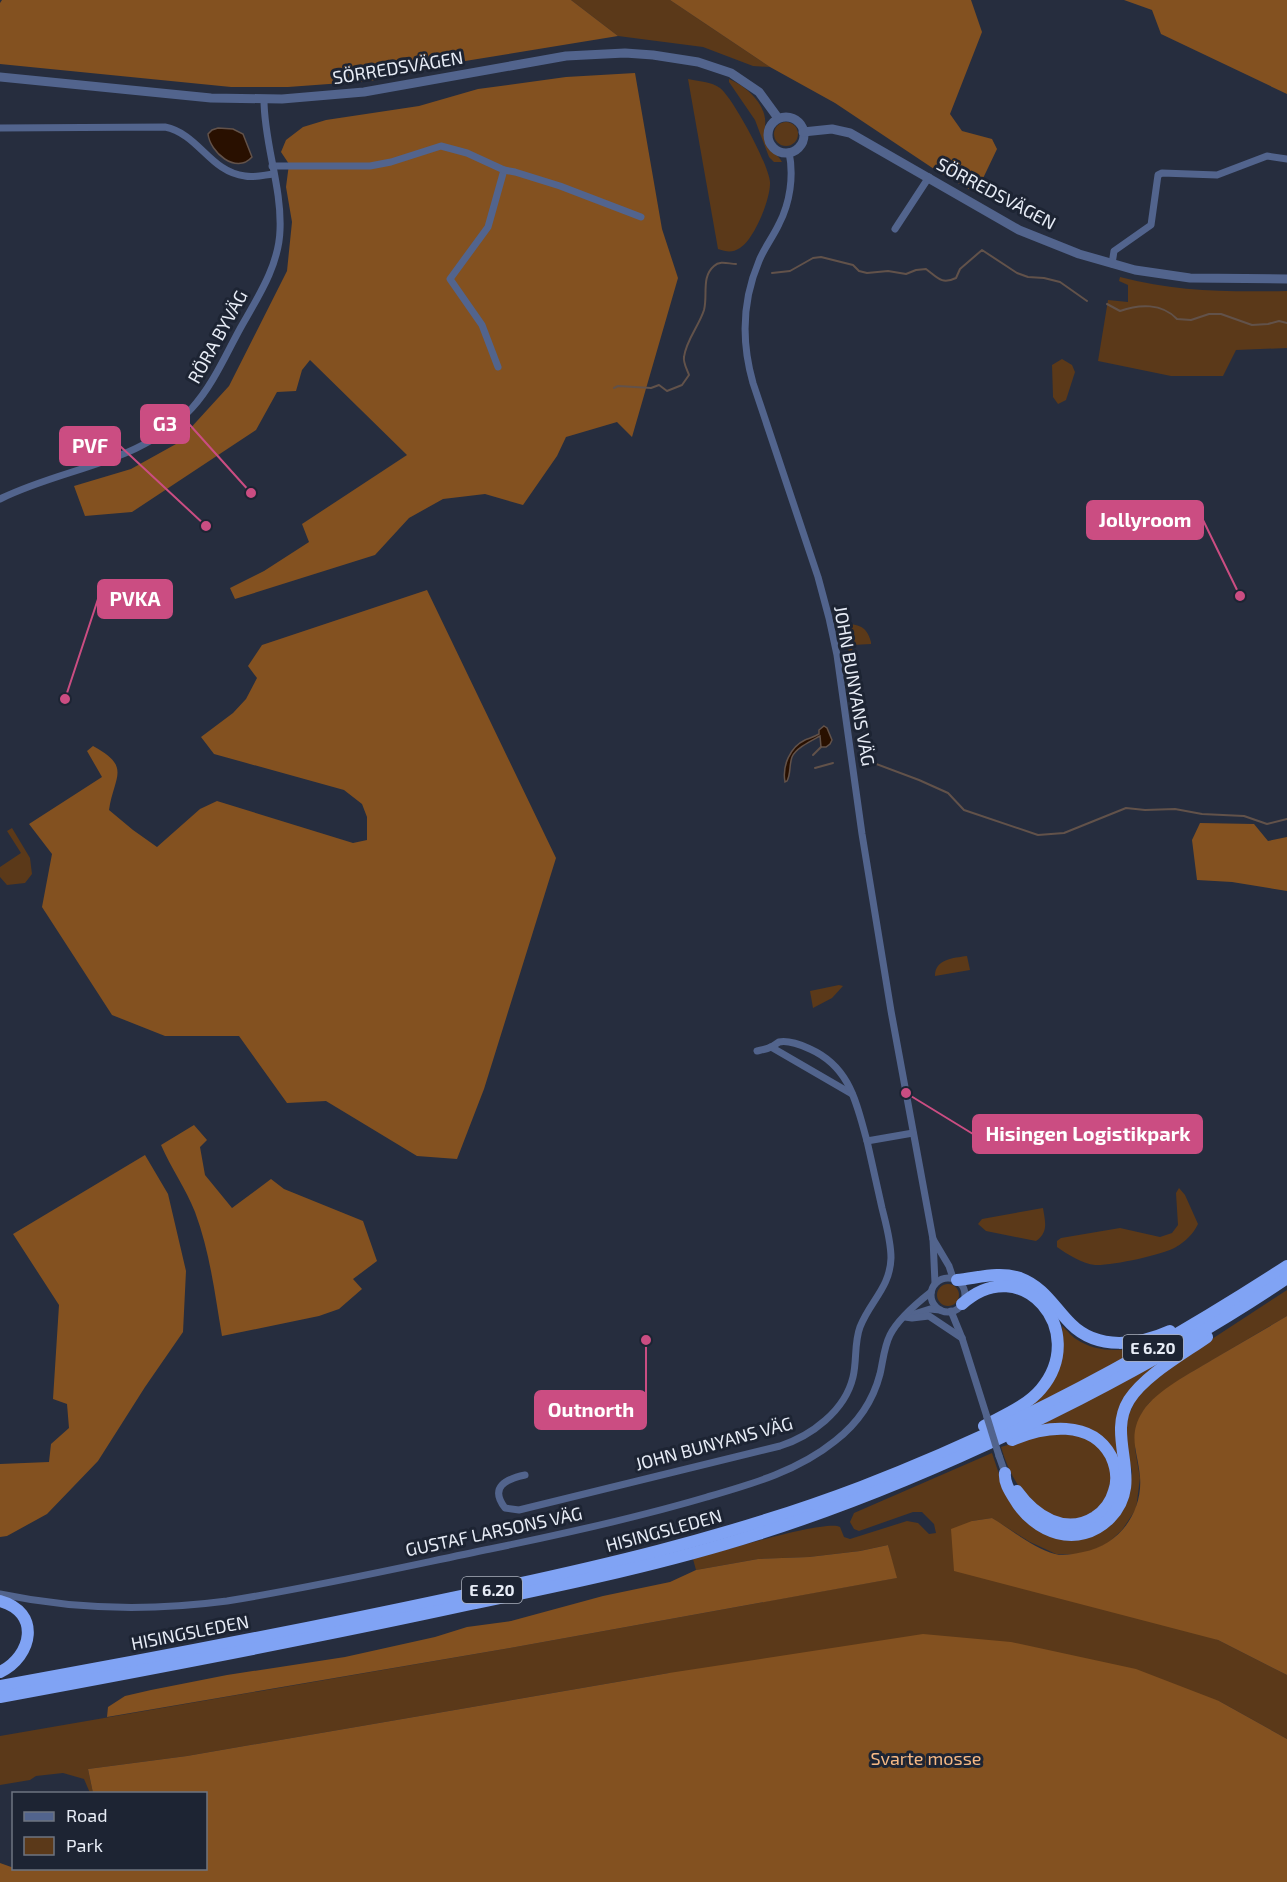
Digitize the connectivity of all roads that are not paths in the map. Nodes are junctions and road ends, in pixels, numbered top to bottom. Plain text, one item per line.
1 (0, 77) edge
2 (264, 99) junction
3 (778, 118) junction
4 (0, 128) edge
5 (803, 132) junction
6 (789, 152) junction
7 (1287, 159) edge
8 (272, 166) junction
9 (504, 170) junction
10 (273, 174) junction
11 (928, 177) junction
12 (641, 217) dead end
13 (895, 229) dead end
14 (1112, 264) junction
15 (1287, 279) edge
16 (498, 367) dead end
17 (0, 499) edge
18 (771, 1047) junction
19 (757, 1051) dead end
20 (852, 1094) junction
21 (913, 1133) junction
22 (867, 1141) junction
23 (933, 1239) junction
24 (1287, 1266) edge
25 (955, 1279) junction
26 (1283, 1280) edge
27 (935, 1283) junction
28 (931, 1292) junction
29 (957, 1308) junction
30 (941, 1310) junction
31 (1214, 1313) junction
32 (905, 1317) junction
33 (962, 1338) junction
34 (967, 1454) junction
35 (913, 1466) junction
36 (1005, 1473) junction
37 (525, 1475) dead end
38 (0, 1594) edge
39 (0, 1601) edge
40 (0, 1672) edge
41 (0, 1686) edge
42 (0, 1697) edge

1 - 2 street, SÖRREDSVÄGEN
2 - 3 street, SÖRREDSVÄGEN
2 - 8 street, RÖRA BYVÄG
3 - 5 street, SÖRREDSVÄGEN
3 - 6 street
4 - 10 street
5 - 6 street
5 - 11 street, SÖRREDSVÄGEN
6 - 21 street, JOHN BUNYANS VÄG
7 - 14 street
8 - 9 street
8 - 10 street, RÖRA BYVÄG
9 - 12 street
9 - 16 street
10 - 17 street, RÖRA BYVÄG
11 - 13 street
11 - 14 street, SÖRREDSVÄGEN
14 - 15 street, SÖRREDSVÄGEN
18 - 19 street, JOHN BUNYANS VÄG
18 - 20 street
18 - 20 street, JOHN BUNYANS VÄG
20 - 22 street, JOHN BUNYANS VÄG
21 - 22 street
21 - 23 street, JOHN BUNYANS VÄG
22 - 37 street, JOHN BUNYANS VÄG
23 - 25 street, JOHN BUNYANS VÄG
23 - 27 street, JOHN BUNYANS VÄG
24 - 31 highway, HISINGSLEDEN / E 6.20
25 - 27 street
25 - 29 street
25 - 31 highway
26 - 34 highway, HISINGSLEDEN / E 6.20
26 - 36 highway
27 - 28 street
28 - 30 street
28 - 32 street, GUSTAF LARSONS VÄG
29 - 30 street
29 - 33 street
29 - 35 highway
30 - 32 street
31 - 35 highway, HISINGSLEDEN / E 6.20
32 - 33 street
32 - 38 street, GUSTAF LARSONS VÄG
33 - 36 street, bridge
34 - 36 highway
34 - 42 highway, HISINGSLEDEN / E 6.20
35 - 41 highway, HISINGSLEDEN / E 6.20
39 - 40 highway

